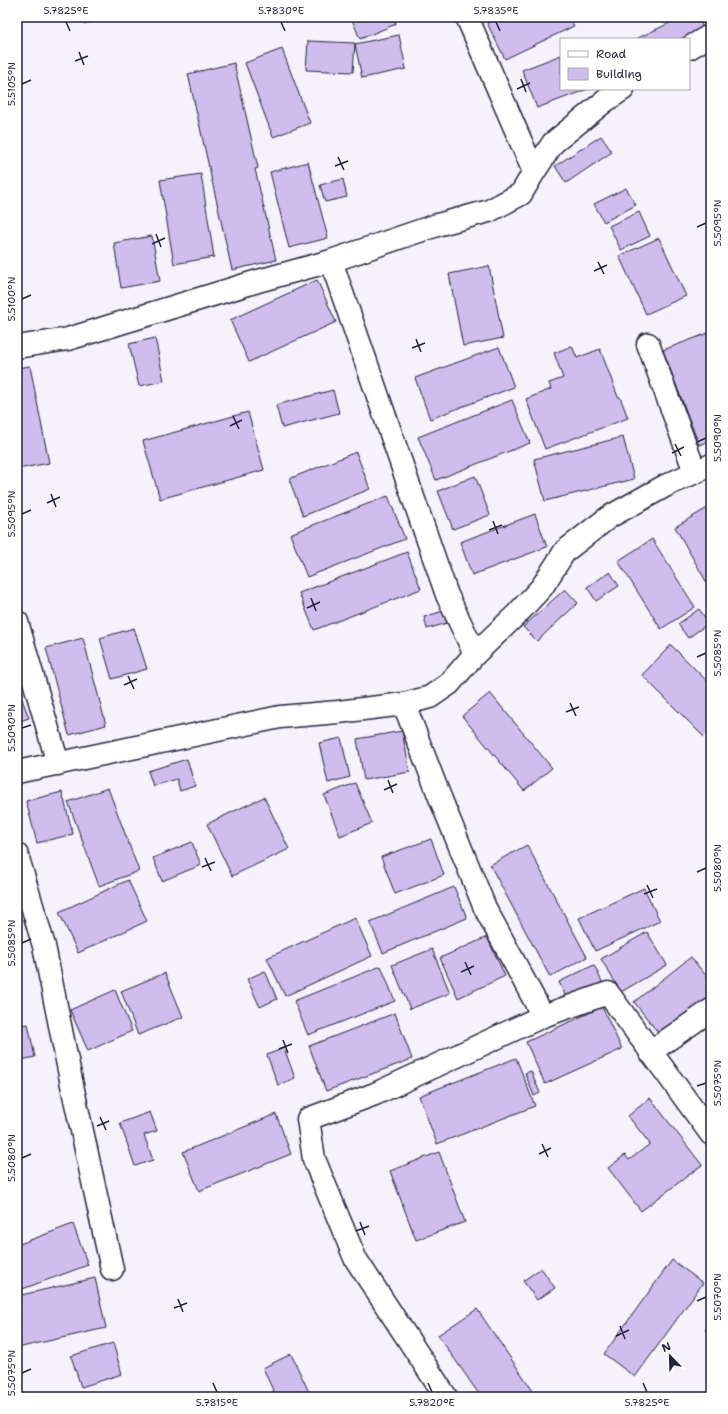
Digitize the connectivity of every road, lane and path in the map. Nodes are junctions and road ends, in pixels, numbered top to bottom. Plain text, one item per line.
1 (468, 17) edge
2 (711, 35) edge
3 (690, 47) edge
4 (621, 90) edge
5 (534, 172) junction
6 (331, 261) junction
7 (648, 344) dead end
8 (17, 347) edge
9 (703, 469) edge
10 (17, 622) edge
11 (475, 654) junction
12 (404, 704) junction
13 (58, 764) junction
14 (17, 772) edge
15 (17, 855) edge
16 (711, 1010) edge
17 (543, 1016) junction
18 (650, 1052) junction
19 (711, 1134) edge
20 (112, 1269) dead end
21 (446, 1397) edge

1 - 5 street
2 - 3 street
4 - 5 street
5 - 6 street
6 - 8 street
6 - 11 street
7 - 9 street
9 - 11 street
10 - 13 street
11 - 12 street
12 - 13 street
12 - 17 street
13 - 14 street
15 - 20 street
16 - 18 street
17 - 18 street
17 - 21 street
18 - 19 street

